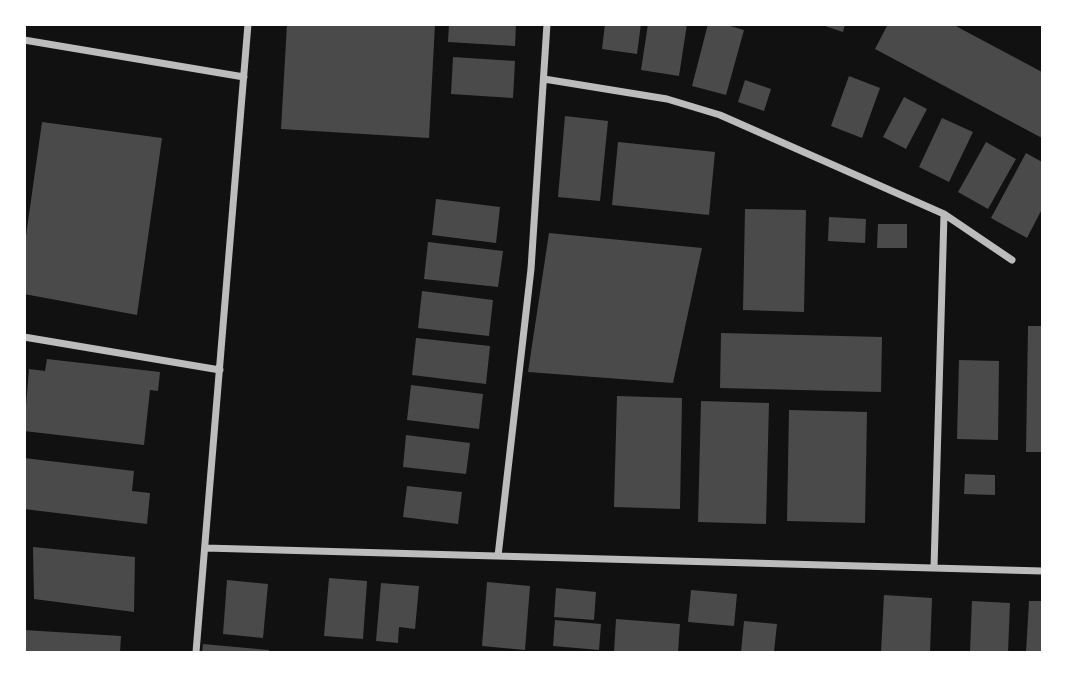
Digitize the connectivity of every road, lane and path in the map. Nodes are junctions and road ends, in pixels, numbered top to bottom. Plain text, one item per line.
1 (248, 24) edge
2 (547, 24) edge
3 (24, 40) edge
4 (244, 77) junction
5 (544, 79) junction
6 (944, 214) junction
7 (1012, 260) dead end
8 (24, 337) edge
9 (220, 370) junction
10 (205, 548) junction
11 (498, 556) junction
12 (934, 568) junction
13 (1042, 571) edge
14 (196, 653) edge

1 - 4 street
2 - 5 street
3 - 4 street
4 - 9 street
5 - 6 street
5 - 11 street
6 - 7 street
6 - 12 street
8 - 9 street
9 - 10 street
10 - 11 street
10 - 14 street
11 - 12 street
12 - 13 street

